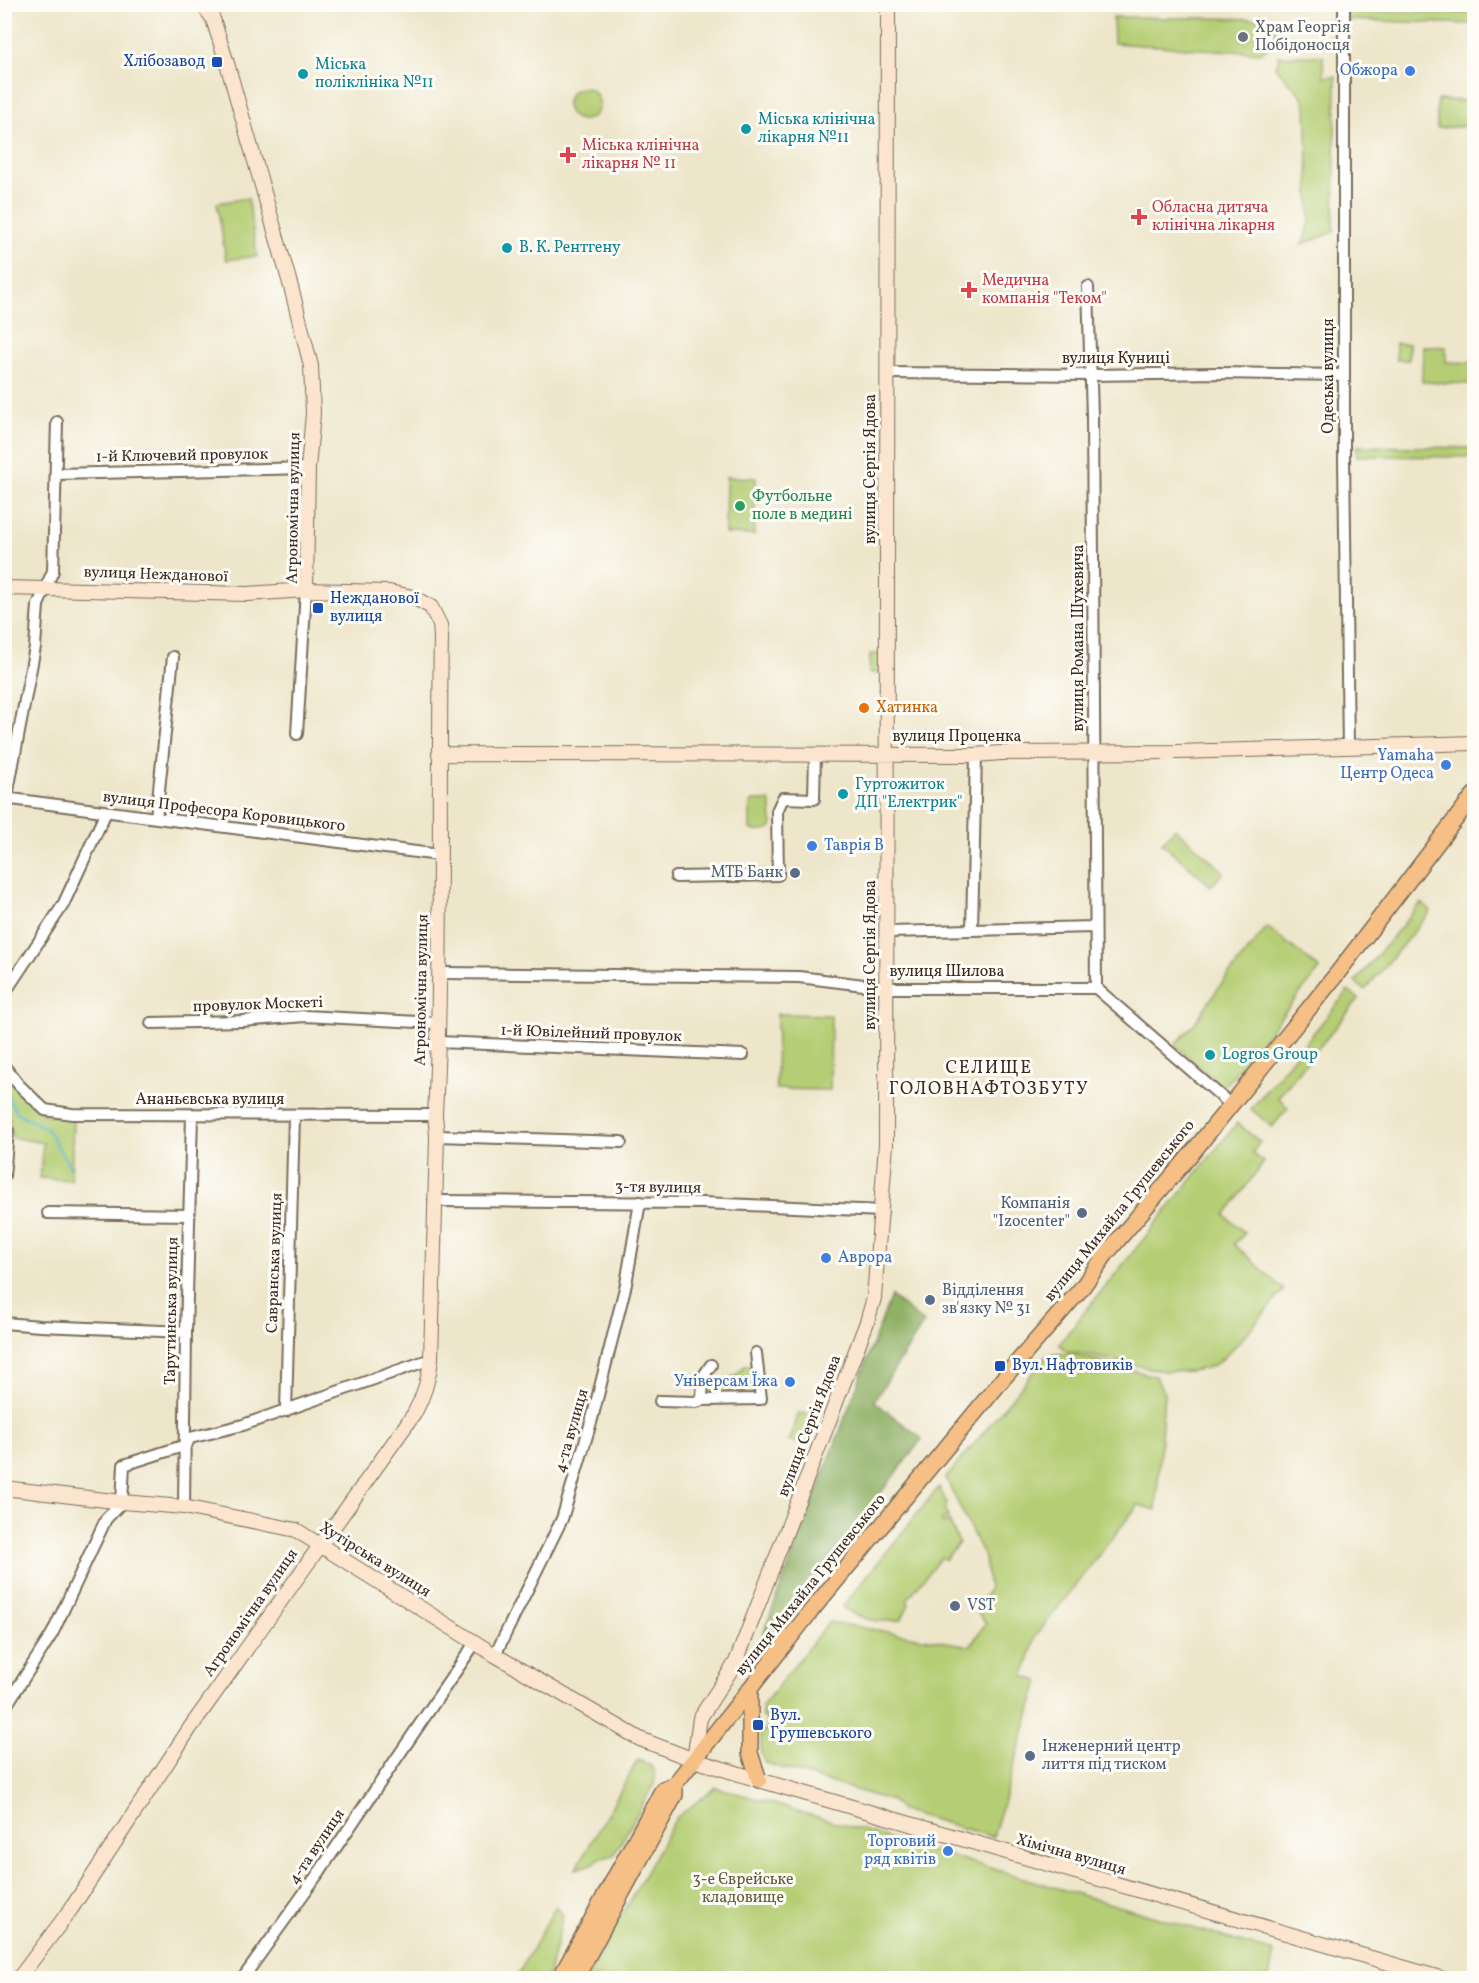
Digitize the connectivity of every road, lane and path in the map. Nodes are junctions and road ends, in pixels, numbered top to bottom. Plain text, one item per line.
1 (202, 4) edge
2 (218, 4) edge
3 (888, 4) edge
4 (1344, 4) edge
5 (1425, 4) edge
6 (1465, 5) edge
7 (1474, 5) edge
8 (213, 19) junction
9 (1088, 287) dead end
10 (888, 373) junction
11 (1092, 375) junction
12 (1344, 375) junction
13 (57, 422) dead end
14 (308, 468) junction
15 (56, 474) junction
16 (4, 588) edge
17 (46, 589) junction
18 (306, 590) junction
19 (173, 657) dead end
20 (297, 734) dead end
21 (1474, 743) edge
22 (1348, 747) junction
23 (439, 754) junction
24 (815, 754) junction
25 (886, 754) junction
26 (1095, 754) junction
27 (976, 755) junction
28 (1474, 795) edge
29 (6, 798) edge
30 (4, 812) edge
31 (106, 812) junction
32 (156, 818) junction
33 (440, 855) junction
34 (676, 877) dead end
35 (1094, 927) junction
36 (972, 929) junction
37 (888, 932) junction
38 (440, 974) junction
39 (888, 988) junction
40 (1096, 988) junction
41 (4, 994) edge
42 (151, 1023) dead end
43 (437, 1023) junction
44 (438, 1042) junction
45 (743, 1055) dead end
46 (4, 1066) edge
47 (1230, 1104) junction
48 (435, 1115) junction
49 (192, 1116) junction
50 (294, 1116) junction
51 (8, 1131) dead end
52 (437, 1136) junction
53 (621, 1142) dead end
54 (4, 1176) edge
55 (434, 1201) junction
56 (640, 1202) junction
57 (882, 1211) junction
58 (48, 1213) dead end
59 (189, 1215) junction
60 (4, 1323) edge
61 (186, 1332) junction
62 (756, 1353) dead end
63 (431, 1359) junction
64 (711, 1365) dead end
65 (702, 1400) junction
66 (660, 1401) dead end
67 (286, 1411) junction
68 (186, 1445) junction
69 (4, 1488) edge
70 (122, 1502) junction
71 (184, 1507) junction
72 (320, 1544) junction
73 (475, 1643) junction
74 (495, 1655) junction
75 (750, 1689) junction
76 (4, 1709) edge
77 (694, 1760) junction
78 (759, 1780) junction
79 (675, 1784) junction
80 (19, 1978) edge
81 (243, 1978) edge
82 (560, 1978) edge
83 (576, 1978) edge
84 (1440, 1978) edge

1 - 8 street, Агрономічна вулиця
2 - 8 street
3 - 10 street, вулиця Сергія Ядова
4 - 12 street, Одеська вулиця
5 - 6 street
6 - 7 street
8 - 14 street, Агрономічна вулиця
9 - 11 street, вулиця Романа Шухевича
10 - 11 street, вулиця Куниці
10 - 25 street, вулиця Сергія Ядова
11 - 12 street, вулиця Куниці
11 - 26 street, вулиця Романа Шухевича
12 - 22 street, Одеська вулиця
13 - 15 street
14 - 15 street, 1-й Ключевий провулок
14 - 18 street, Агрономічна вулиця
15 - 17 street
16 - 17 street, вулиця Нежданової
17 - 18 street, вулиця Нежданової
17 - 29 street
18 - 20 street
18 - 23 street, Агрономічна вулиця
19 - 32 street
21 - 22 street, вулиця Проценка
22 - 26 street, вулиця Проценка
23 - 24 street, вулиця Проценка
23 - 33 street, Агрономічна вулиця
24 - 25 street, вулиця Проценка
24 - 34 street
25 - 27 street, вулиця Проценка
25 - 37 street, вулиця Сергія Ядова
26 - 27 street, вулиця Проценка
26 - 35 street, вулиця Романа Шухевича
27 - 36 street
28 - 47 main road, вулиця Михайла Грушевського
29 - 30 street
29 - 31 street, вулиця Професора Коровицького
31 - 32 street, вулиця Професора Коровицького
31 - 41 street
32 - 33 street, вулиця Професора Коровицького
33 - 38 street, Агрономічна вулиця
35 - 36 street
35 - 40 street, вулиця Романа Шухевича
36 - 37 street
37 - 39 street, вулиця Сергія Ядова
38 - 39 street, вулиця Шилова
38 - 43 street, Агрономічна вулиця
39 - 40 street, вулиця Шилова
39 - 57 street, вулиця Сергія Ядова
40 - 47 street
42 - 43 street, провулок Москеті
43 - 44 street, Агрономічна вулиця
44 - 45 street, 1-й Ювілейний провулок
44 - 48 street, Агрономічна вулиця
46 - 49 street, Ананьєвська вулиця
47 - 75 main road, вулиця Михайла Грушевського
48 - 50 street, Ананьєвська вулиця
48 - 52 street, Агрономічна вулиця
49 - 50 street, Ананьєвська вулиця
49 - 59 street, Тарутинська вулиця
50 - 67 street, Савранська вулиця
51 - 54 street
52 - 53 street
52 - 55 street, Агрономічна вулиця
55 - 56 street, 3-тя вулиця
55 - 63 street, Агрономічна вулиця
56 - 57 street, 3-тя вулиця
56 - 74 street, 4-та вулиця
57 - 77 street, вулиця Сергія Ядова
58 - 59 street
59 - 61 street, Тарутинська вулиця
60 - 61 street
61 - 68 street, Тарутинська вулиця
62 - 65 street
63 - 67 street
63 - 72 street, Агрономічна вулиця
64 - 65 street
65 - 66 street
67 - 68 street
68 - 70 street
68 - 71 street, Тарутинська вулиця
69 - 70 street, Хутірська вулиця
70 - 71 street, Хутірська вулиця
70 - 76 street
71 - 72 street, Хутірська вулиця
72 - 73 street, Хутірська вулиця
72 - 80 street, Агрономічна вулиця
73 - 74 street, Хутірська вулиця
73 - 81 street, 4-та вулиця
74 - 77 street, Хутірська вулиця
75 - 77 main road, вулиця Михайла Грушевського
75 - 78 main road
77 - 78 street, Хімічна вулиця
77 - 79 main road, вулиця Михайла Грушевського
78 - 84 street, Хімічна вулиця
79 - 82 main road
79 - 83 main road

